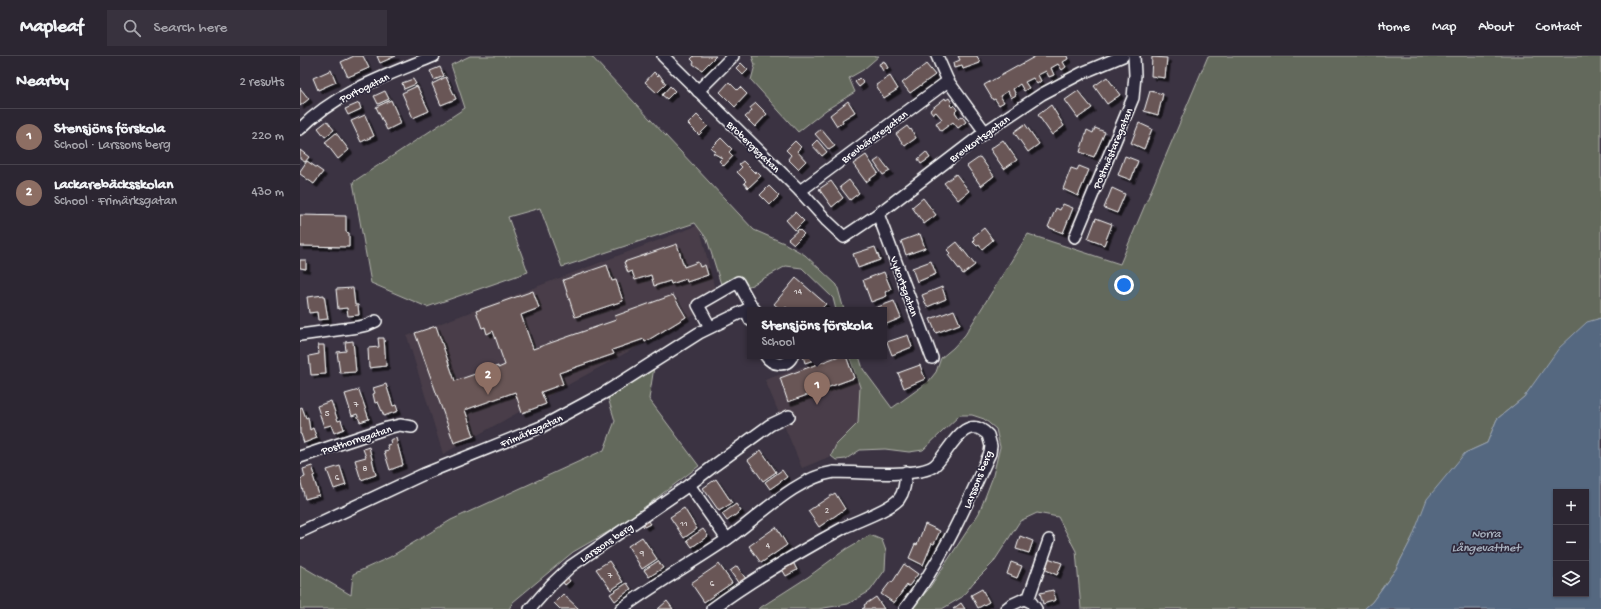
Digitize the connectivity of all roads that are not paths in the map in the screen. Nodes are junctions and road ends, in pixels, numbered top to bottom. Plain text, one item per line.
1 (434, 56) edge
2 (663, 56) edge
3 (733, 56) edge
4 (937, 56) edge
5 (1123, 56) edge
6 (1134, 56) edge
7 (948, 81) junction
8 (698, 91) junction
9 (300, 128) edge
10 (985, 132) junction
11 (800, 191) junction
12 (878, 214) junction
13 (844, 237) joint
14 (1075, 237) dead end
15 (749, 307) edge
16 (747, 313) edge
17 (376, 320) dead end
18 (710, 327) junction
19 (300, 335) edge
20 (932, 358) dead end
21 (769, 359) edge
22 (790, 359) edge
23 (789, 416) dead end
24 (412, 427) dead end
25 (300, 457) edge
26 (906, 472) junction
27 (689, 485) junction
28 (300, 532) edge
29 (727, 539) junction
30 (1049, 540) dead end
31 (1028, 600) junction
32 (530, 609) edge
33 (621, 609) edge
34 (712, 609) edge
35 (905, 609) edge
36 (1006, 609) edge
37 (1036, 609) edge

1 - 9 street, Portogatan
2 - 8 street, Brobergsgatan
3 - 8 street
4 - 7 street
5 - 10 street, Brevkortsgatan
6 - 14 street, Postmästaregatan
7 - 10 street
7 - 11 street, Brevbäraregatan
8 - 11 street, Brobergsgatan
10 - 12 street, Brevkortsgatan
11 - 13 street, Brobergsgatan
12 - 13 street, Brevkortsgatan
12 - 20 street, Vykortsgatan
15 - 18 street
16 - 18 street, Frimärksgatan
17 - 19 street
18 - 28 street, Frimärksgatan
21 - 22 street
23 - 27 street, Larssons berg
24 - 25 street, Posthornsgatan
26 - 29 street, Larssons berg
26 - 34 street
26 - 35 street, Larssons berg
27 - 29 street
27 - 32 street, Larssons berg
29 - 33 street, Larssons berg
30 - 31 street
31 - 36 street
31 - 37 street

